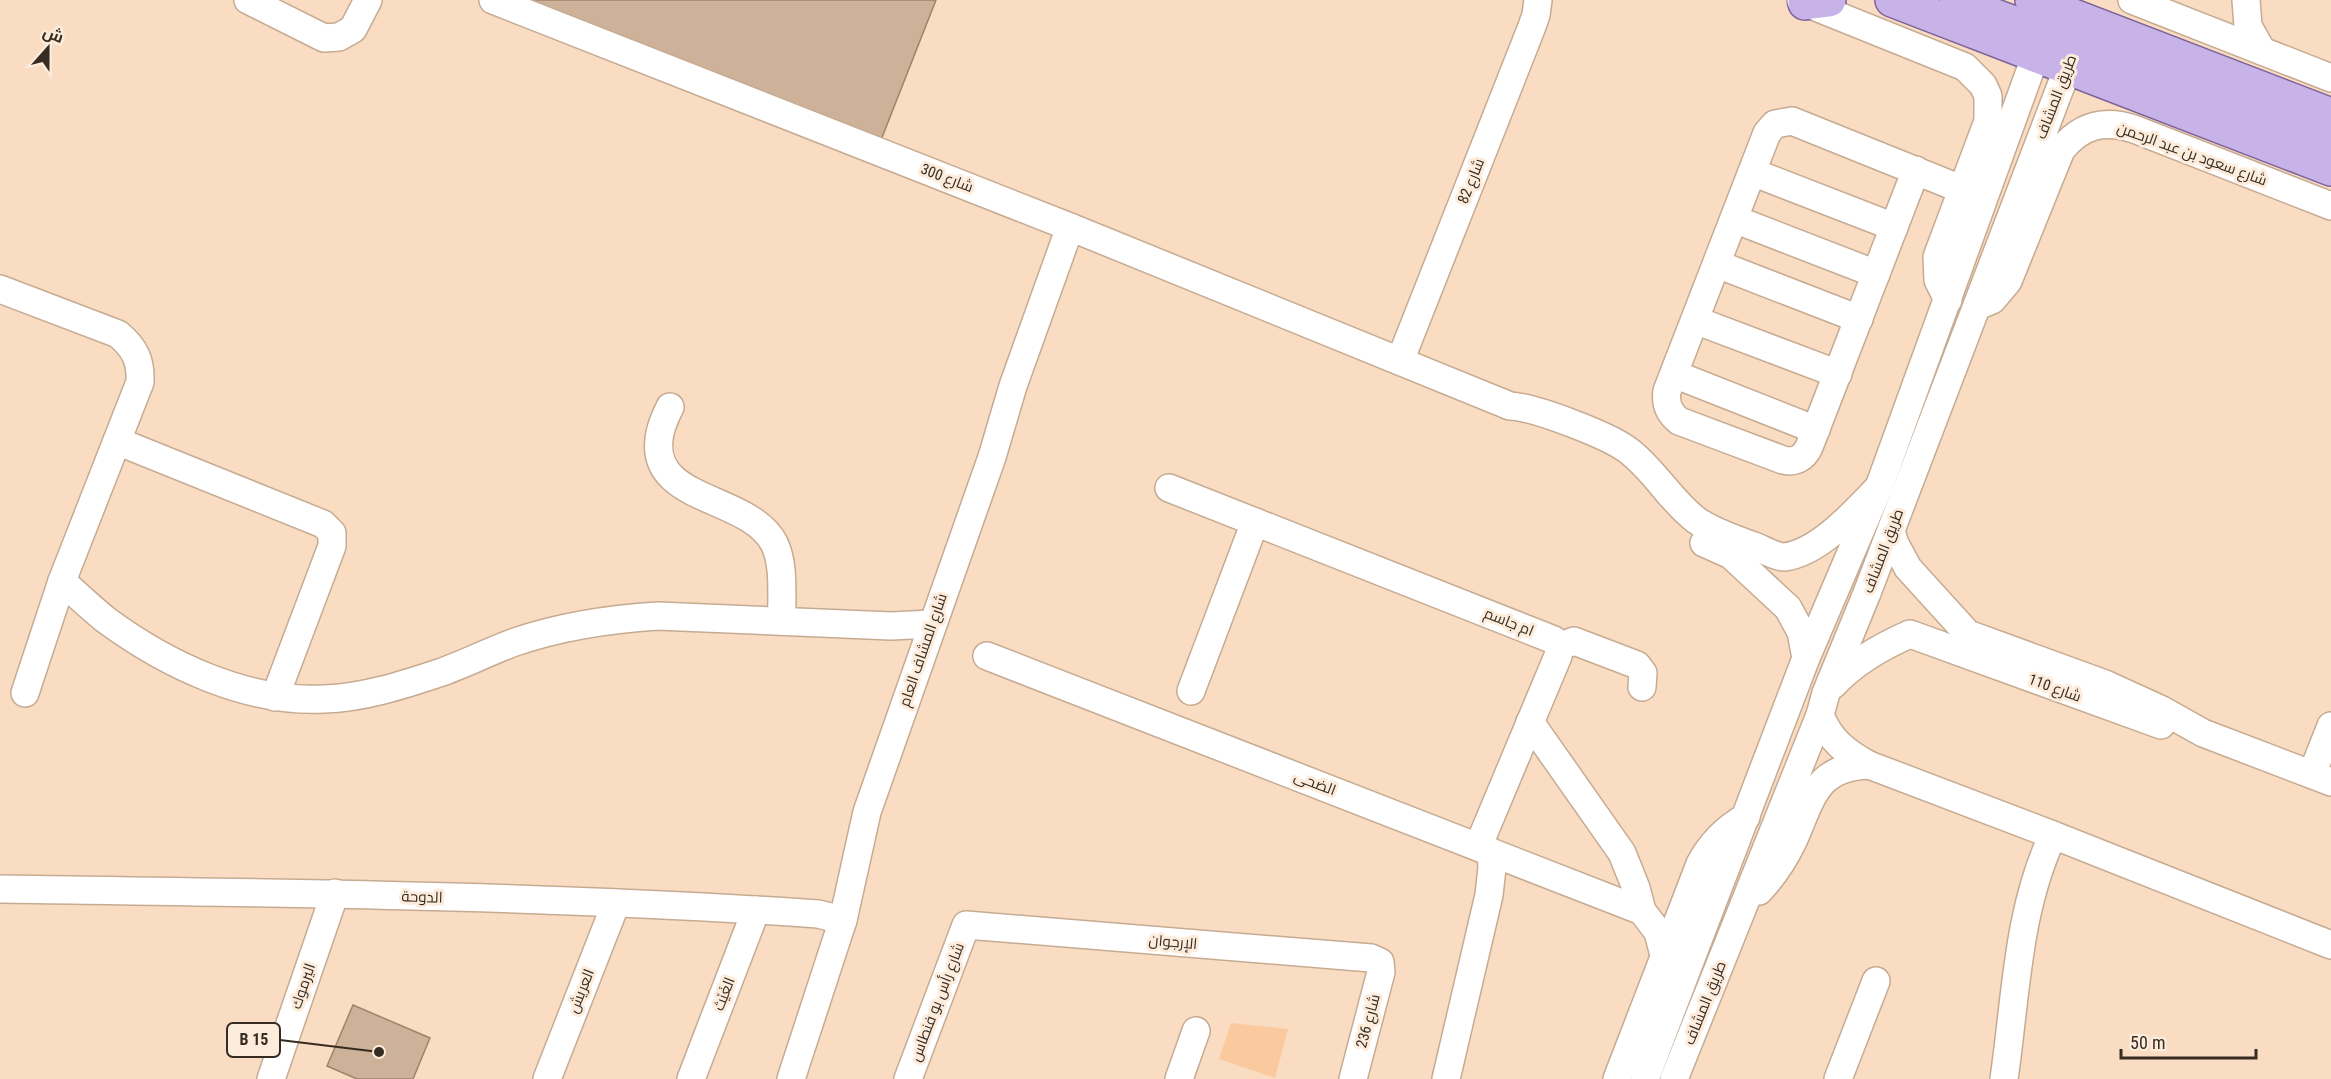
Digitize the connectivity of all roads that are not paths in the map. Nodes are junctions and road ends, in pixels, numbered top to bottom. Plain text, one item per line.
1 (248, 0) edge
2 (368, 0) edge
3 (493, 0) edge
4 (1538, 0) edge
5 (1892, 0) edge
6 (1956, 0) edge
7 (2132, 0) edge
8 (2245, 0) edge
9 (1810, 1) edge
10 (2041, 24) edge
11 (2199, 27) junction
12 (2077, 44) junction
13 (2262, 51) junction
14 (2331, 78) edge
15 (2331, 115) edge
16 (2331, 141) edge
17 (2317, 164) edge
18 (1917, 170) junction
19 (1752, 172) junction
20 (2331, 188) edge
21 (1961, 189) junction
22 (2331, 206) edge
23 (1734, 219) junction
24 (1070, 226) junction
25 (1894, 227) junction
26 (1717, 264) junction
27 (1876, 274) junction
28 (0, 289) edge
29 (1948, 300) junction
30 (1977, 306) junction
31 (1859, 319) junction
32 (1695, 320) junction
33 (1400, 361) junction
34 (1838, 374) junction
35 (1674, 375) junction
36 (1510, 406) junction
37 (670, 407) dead end
38 (1816, 430) junction
39 (117, 441) junction
40 (1879, 487) junction
41 (1169, 488) dead end
42 (1255, 522) junction
43 (1891, 531) junction
44 (62, 581) junction
45 (782, 621) junction
46 (932, 624) junction
47 (1559, 647) junction
48 (987, 656) dead end
49 (1806, 658) junction
50 (1642, 687) dead end
51 (1191, 691) dead end
52 (25, 693) dead end
53 (275, 697) junction
54 (1823, 704) junction
55 (1530, 722) junction
56 (2331, 726) edge
57 (2203, 733) junction
58 (1869, 765) junction
59 (2321, 778) edge
60 (1746, 817) junction
61 (2053, 835) junction
62 (1484, 849) junction
63 (0, 889) edge
64 (335, 893) junction
65 (1688, 894) junction
66 (1746, 900) junction
67 (616, 903) junction
68 (756, 909) junction
69 (1642, 911) junction
70 (843, 920) junction
71 (966, 925) joint
72 (2331, 945) edge
73 (1664, 955) junction
74 (1380, 962) joint
75 (1876, 981) dead end
76 (1648, 999) junction
77 (1196, 1031) dead end
78 (1655, 1053) junction
79 (277, 1077) edge
80 (910, 1078) edge
81 (547, 1079) edge
82 (691, 1079) edge
83 (791, 1079) edge
84 (1179, 1079) edge
85 (1353, 1079) edge
86 (1446, 1079) edge
87 (1617, 1079) edge
88 (1645, 1079) edge
89 (1674, 1079) edge
90 (1838, 1079) edge
91 (2004, 1079) edge

1 - 2 street
3 - 24 street, شارع 300
4 - 33 street, شارع 82
5 - 10 main road
6 - 10 main road
7 - 11 street
8 - 11 street
8 - 13 street
9 - 21 street
10 - 12 main road
10 - 12 main road
10 - 29 street, طريق المشاف
11 - 13 street
12 - 15 main road
12 - 16 main road
12 - 17 main road
12 - 30 street, طريق المشاف
13 - 14 street
17 - 20 main road
18 - 19 street
18 - 21 street
18 - 25 street
19 - 23 street
19 - 25 street
21 - 29 street
22 - 30 street, شارع سعود بن عبد الرحمن
23 - 26 street
23 - 27 street
24 - 33 street, شارع 300
24 - 46 street, شارع المشاف العام
25 - 27 street
26 - 31 street
26 - 32 street
27 - 31 street
28 - 39 street
29 - 40 street, طريق المشاف
30 - 43 street, طريق المشاف
31 - 34 street
32 - 34 street
32 - 35 street
33 - 36 street, شارع 300
34 - 38 street
35 - 38 street
35 - 38 street
36 - 40 street
36 - 49 street
37 - 45 street
39 - 44 street
39 - 53 street
40 - 49 street, طريق المشاف
41 - 42 street, ام جاسم
42 - 47 street, ام جاسم
42 - 51 street
43 - 54 street, طريق المشاف
43 - 57 street, شارع 110
44 - 52 street
44 - 53 street
45 - 46 street
45 - 53 street
46 - 70 street, شارع المشاف العام
47 - 50 street
47 - 55 street
48 - 62 street, الضحى
49 - 60 street, طريق المشاف
54 - 57 street, شارع 110
54 - 58 street
54 - 66 street, طريق المشاف
55 - 62 street
55 - 69 street
56 - 59 street
57 - 59 street, شارع 110
58 - 61 street
58 - 66 street
60 - 65 street
60 - 78 street, طريق المشاف
61 - 72 street
61 - 91 street
62 - 69 street, الضحى
62 - 86 street
63 - 64 street, الدوحة
64 - 67 street, الدوحة
64 - 79 street, اليرموك
65 - 69 street
65 - 73 street
66 - 89 street, طريق المشاف
67 - 68 street, الدوحة
67 - 81 street, العريش
68 - 70 street, الدوحة
68 - 82 street, الغَيْث
69 - 73 street
70 - 83 street, شارع المشاف العام
71 - 74 street, الإرجوان
71 - 80 street, شارع رأس بو فنطاس
73 - 76 street
74 - 85 street, شارع 236
75 - 90 street
76 - 78 street
76 - 87 street
77 - 84 street
78 - 88 street, طريق المشاف

